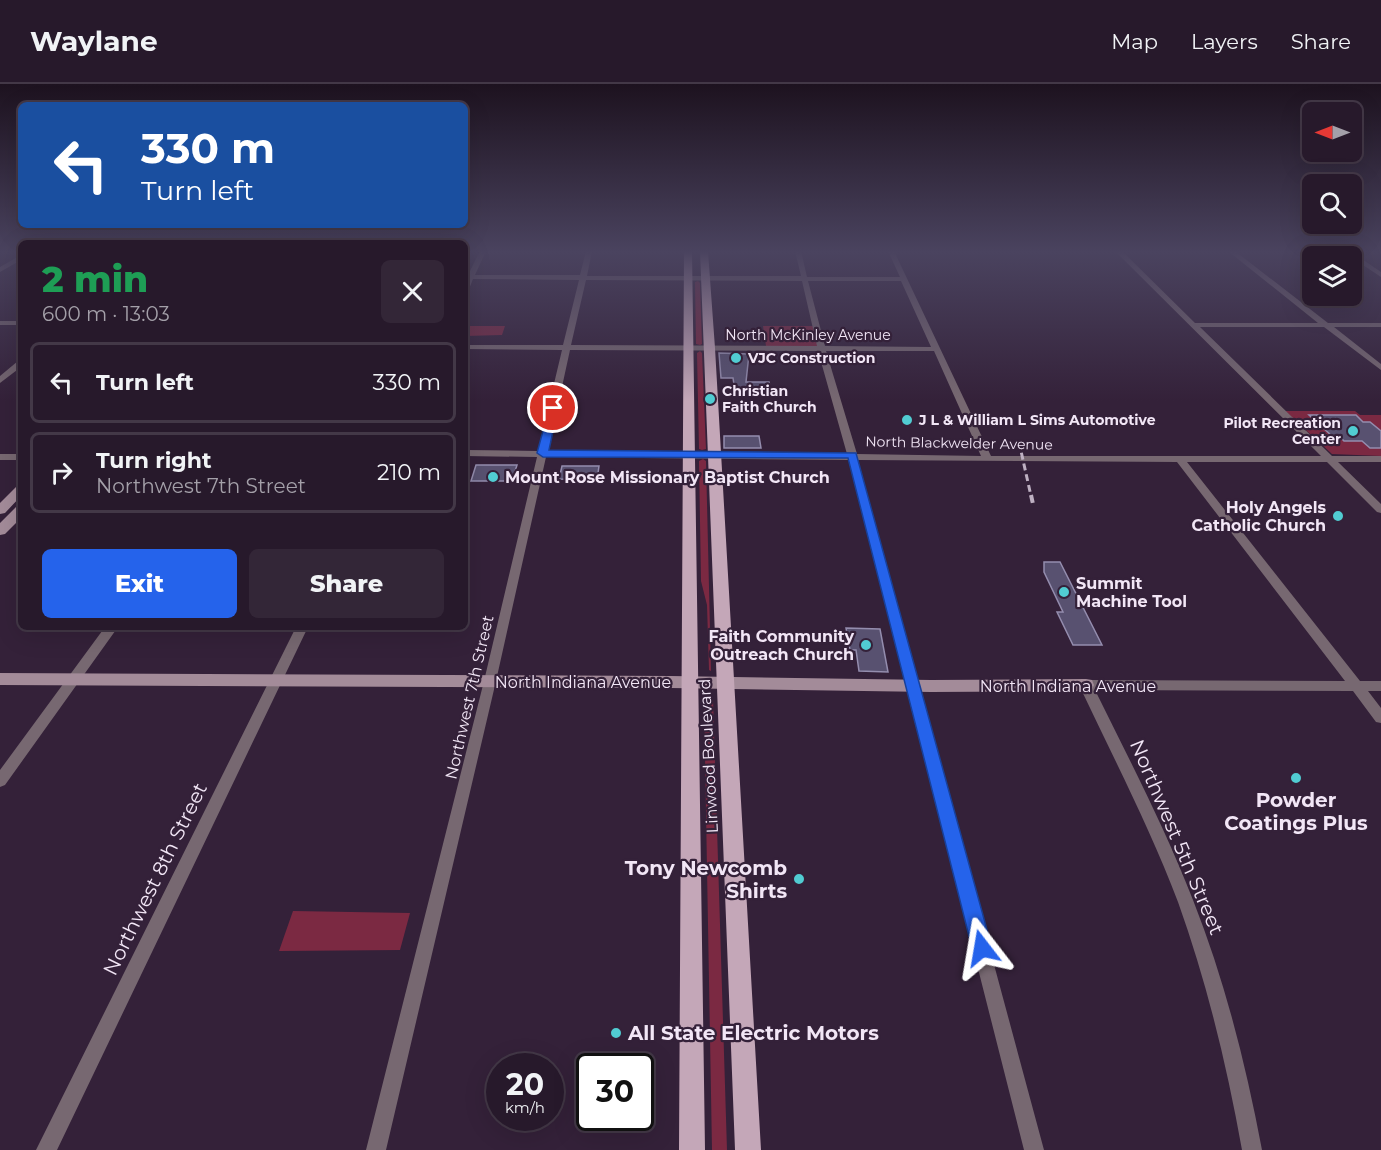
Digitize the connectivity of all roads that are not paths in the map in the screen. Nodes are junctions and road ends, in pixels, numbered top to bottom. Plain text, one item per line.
1 (578, 301) edge
2 (688, 301) edge
3 (707, 301) edge
4 (811, 301) edge
5 (914, 301) edge
6 (1168, 301) edge
7 (1296, 301) edge
8 (0, 323) edge
9 (18, 323) edge
10 (1192, 325) junction
11 (1327, 325) junction
12 (1381, 326) edge
13 (468, 347) edge
14 (567, 348) junction
15 (689, 348) junction
16 (710, 348) junction
17 (821, 348) junction
18 (935, 349) junction
19 (18, 365) edge
20 (1381, 368) edge
21 (0, 380) edge
22 (468, 453) edge
23 (543, 453) junction
24 (689, 455) junction
25 (716, 455) junction
26 (852, 455) junction
27 (0, 457) edge
28 (18, 457) edge
29 (987, 458) junction
30 (1180, 459) junction
31 (1329, 459) junction
32 (1381, 459) edge
33 (18, 492) edge
34 (0, 510) edge
35 (1381, 510) edge
36 (18, 513) edge
37 (0, 531) edge
38 (110, 630) edge
39 (301, 630) edge
40 (0, 679) edge
41 (74, 679) junction
42 (277, 680) junction
43 (490, 681) junction
44 (690, 683) junction
45 (726, 685) junction
46 (1086, 685) junction
47 (913, 686) junction
48 (1356, 686) junction
49 (1381, 686) edge
50 (1381, 718) edge
51 (0, 781) edge
52 (46, 1150) edge
53 (376, 1150) edge
54 (692, 1150) edge
55 (748, 1150) edge
56 (1034, 1150) edge
57 (1252, 1150) edge

1 - 14 street, Northwest 7th Street
2 - 15 main road, Linwood Boulevard
3 - 16 main road, Linwood Boulevard
4 - 17 street
5 - 18 street
6 - 10 street
7 - 11 street
8 - 9 street
10 - 11 street
10 - 31 street
11 - 12 street
11 - 20 street
13 - 14 street, North McKinley Avenue
14 - 15 street, North McKinley Avenue
14 - 23 street, Northwest 7th Street
15 - 16 street, North McKinley Avenue
15 - 24 main road, Linwood Boulevard
16 - 17 street, North McKinley Avenue
16 - 25 main road, Linwood Boulevard
17 - 18 street, North McKinley Avenue
17 - 26 street
18 - 29 street
19 - 21 street
22 - 23 street, North Blackwelder Avenue
23 - 24 street, North Blackwelder Avenue
23 - 43 street, Northwest 7th Street
24 - 25 street, North Blackwelder Avenue
24 - 44 main road, Linwood Boulevard
25 - 26 street, North Blackwelder Avenue
25 - 45 main road, Linwood Boulevard
26 - 29 street, North Blackwelder Avenue
26 - 47 street
27 - 28 street
29 - 30 street, North Blackwelder Avenue
30 - 31 street, North Blackwelder Avenue
30 - 48 street
31 - 32 street, North Blackwelder Avenue
31 - 35 street
33 - 34 street
36 - 37 street
38 - 41 street
39 - 42 street, Northwest 8th Street
40 - 41 street, North Indiana Avenue
41 - 42 street, North Indiana Avenue
41 - 51 street
42 - 43 street, North Indiana Avenue
42 - 52 street, Northwest 8th Street
43 - 44 street, North Indiana Avenue
43 - 53 street, Northwest 7th Street
44 - 45 street, North Indiana Avenue
44 - 54 main road, Linwood Boulevard
45 - 47 street, North Indiana Avenue
45 - 55 main road, Linwood Boulevard
46 - 47 street, North Indiana Avenue
46 - 48 street, North Indiana Avenue
46 - 57 street, Northwest 5th Street
47 - 56 street
48 - 49 street, North Indiana Avenue
48 - 50 street

